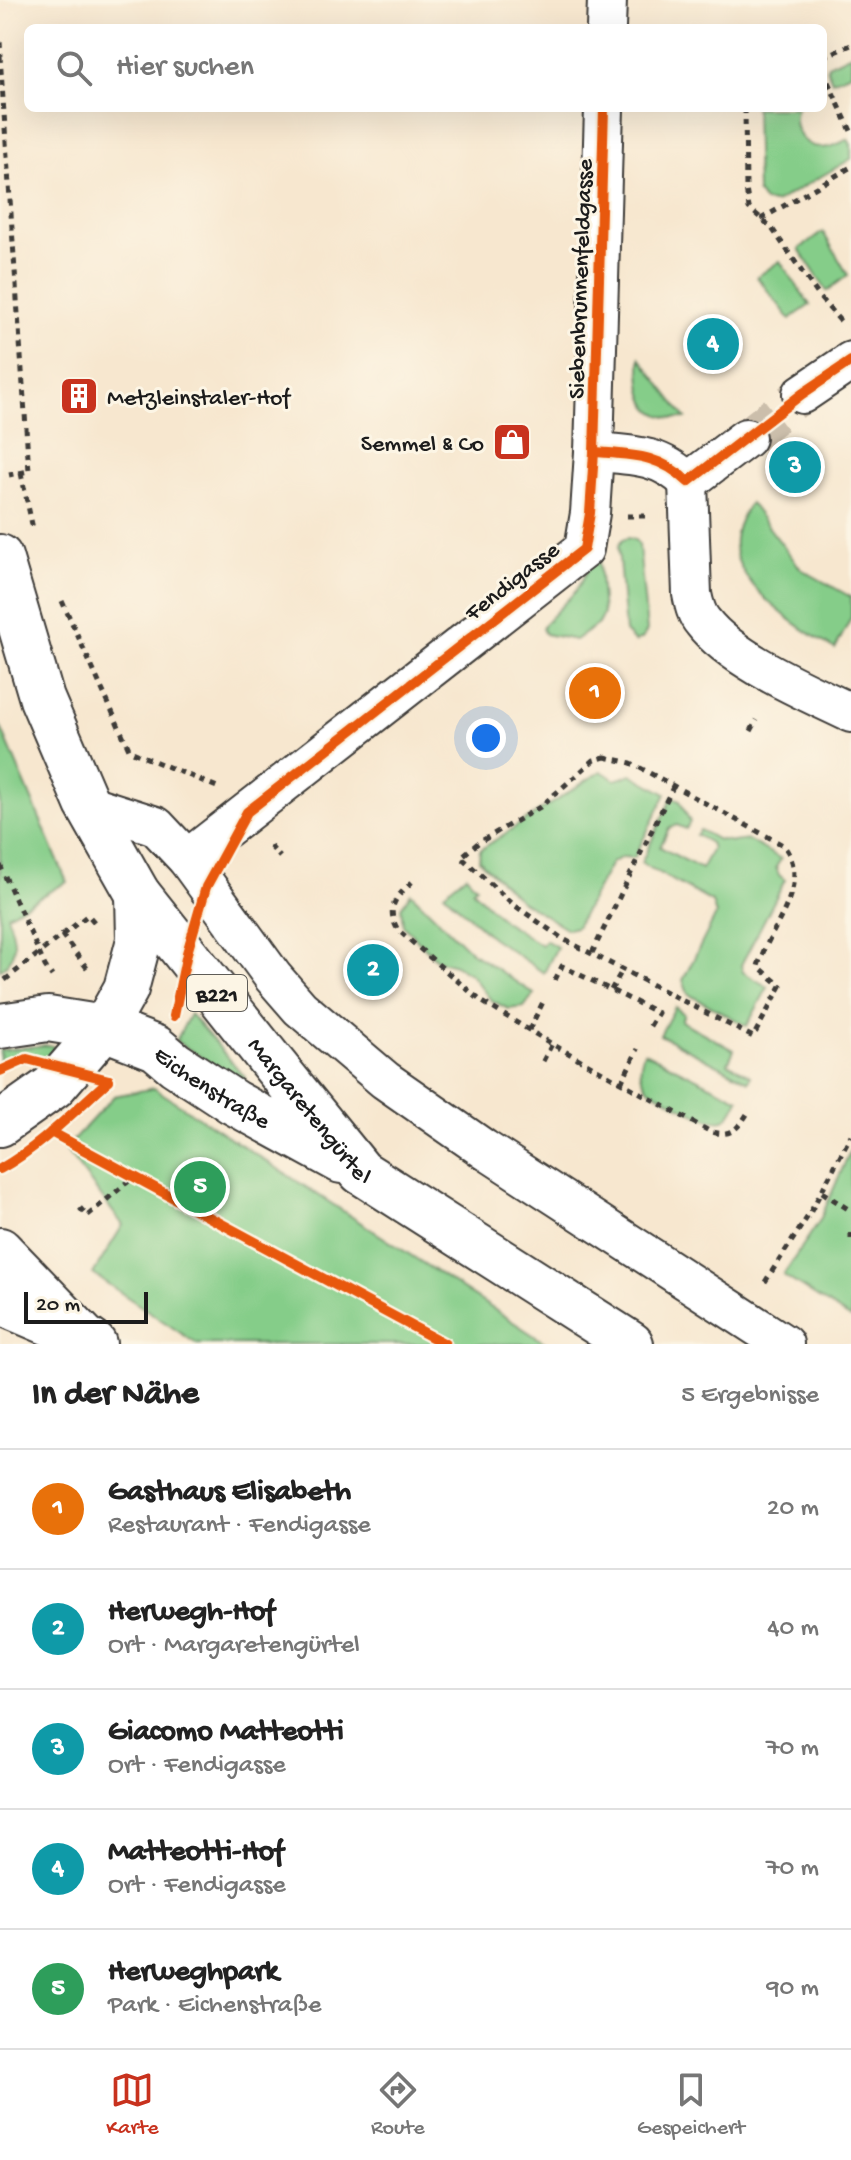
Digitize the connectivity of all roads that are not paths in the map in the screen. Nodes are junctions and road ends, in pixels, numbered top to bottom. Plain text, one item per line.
1 (607, 0) edge
2 (606, 24) edge
3 (604, 112) edge
4 (851, 361) edge
5 (802, 394) tunnel mouth
6 (746, 438) tunnel mouth
7 (594, 452) junction
8 (688, 498) junction
9 (18, 547) edge
10 (851, 713) edge
11 (87, 804) junction
12 (187, 859) junction
13 (138, 894) junction
14 (0, 1026) edge
15 (104, 1028) junction
16 (0, 1124) edge
17 (361, 1172) junction
18 (0, 1250) edge
19 (0, 1302) edge
20 (89, 1341) edge
21 (631, 1344) edge
22 (784, 1344) edge

1 - 2 street
3 - 7 street, Siebenbrunnenfeldgasse
4 - 5 street
6 - 8 street
7 - 8 street
7 - 12 street, Fendigasse
8 - 10 street
9 - 11 main road, Margaretengürtel / B221
11 - 12 street
11 - 13 main road, Margaretengürtel / B221
12 - 22 street
13 - 15 main road
13 - 17 main road, Margaretengürtel / B221
14 - 15 main road, Eichenstraße
15 - 16 main road
15 - 17 main road, Eichenstraße
17 - 21 main road, Margaretengürtel / B221
18 - 20 main road
19 - 20 main road

